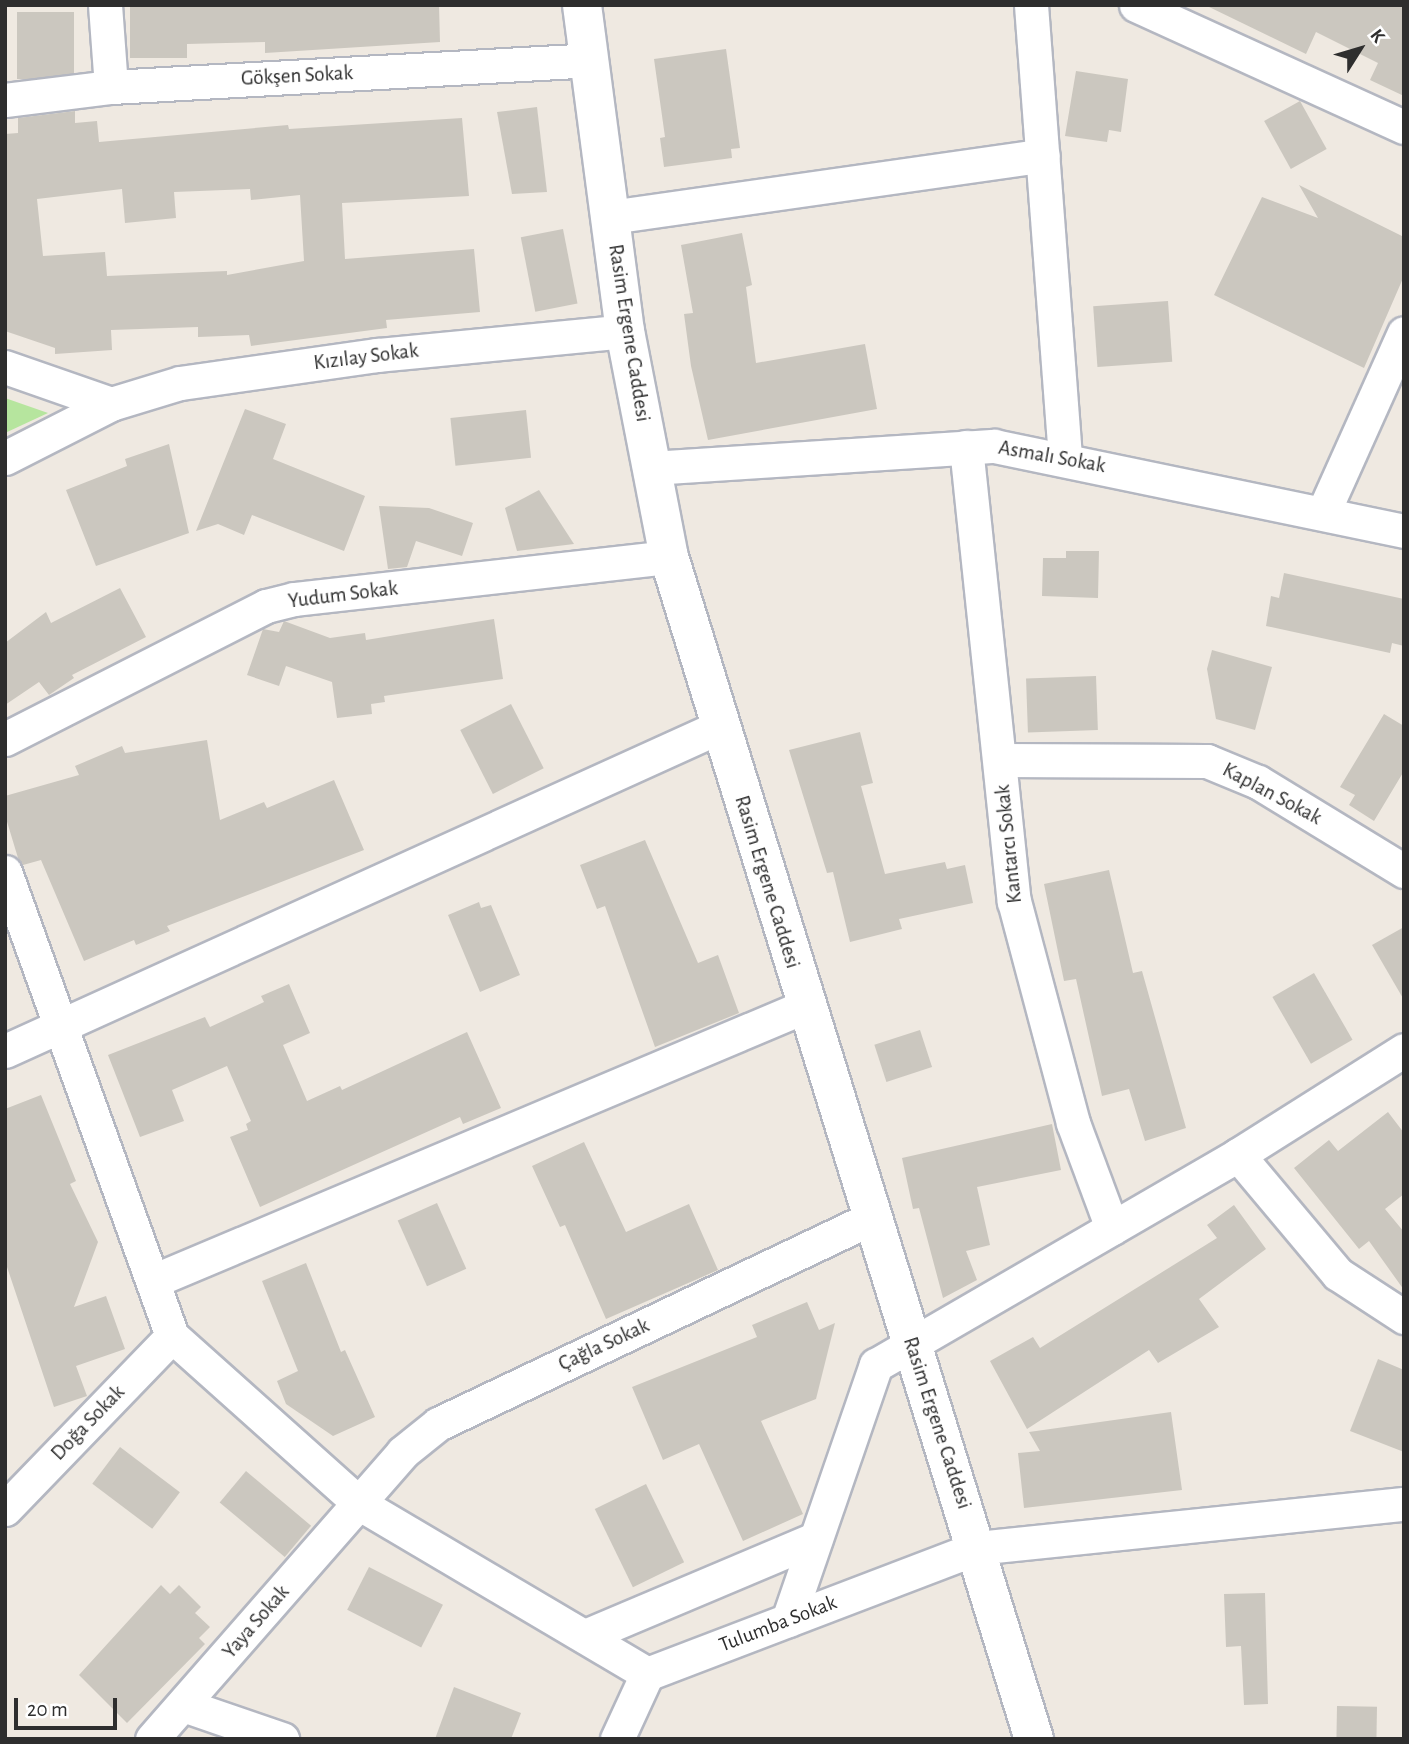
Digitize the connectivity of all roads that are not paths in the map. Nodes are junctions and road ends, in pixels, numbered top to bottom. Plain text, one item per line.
1 (105, 5) edge
2 (582, 5) edge
3 (1031, 5) edge
4 (1136, 5) edge
5 (590, 60) junction
6 (111, 87) junction
7 (5, 100) edge
8 (1404, 127) edge
9 (1043, 156) junction
10 (610, 217) junction
11 (625, 331) junction
12 (1404, 333) edge
13 (5, 367) edge
14 (111, 404) junction
15 (966, 447) junction
16 (5, 458) edge
17 (1065, 458) junction
18 (652, 468) junction
19 (1323, 513) junction
20 (1404, 531) edge
21 (669, 557) junction
22 (719, 727) junction
23 (5, 739) edge
24 (1001, 760) junction
25 (1404, 871) edge
26 (5, 872) edge
27 (806, 1006) junction
28 (59, 1029) junction
29 (1404, 1050) edge
30 (5, 1051) edge
31 (1238, 1155) junction
32 (872, 1218) junction
33 (1112, 1228) junction
34 (153, 1280) junction
35 (1404, 1317) edge
36 (172, 1336) junction
37 (912, 1342) junction
38 (359, 1504) junction
39 (1404, 1504) edge
40 (5, 1509) edge
41 (816, 1539) junction
42 (977, 1548) junction
43 (788, 1620) junction
44 (585, 1636) junction
45 (648, 1674) junction
46 (183, 1705) junction
47 (152, 1739) edge
48 (282, 1739) edge
49 (617, 1739) edge
50 (1034, 1739) edge

1 - 6 street
2 - 5 main road, Rasim Ergene Caddesi
3 - 9 street
4 - 8 street
5 - 6 street, Gökşen Sokak
5 - 10 main road, Rasim Ergene Caddesi
6 - 7 street, Gökşen Sokak
9 - 10 street
9 - 17 street
10 - 11 main road, Rasim Ergene Caddesi
11 - 14 street, Kızılay Sokak
11 - 18 main road, Rasim Ergene Caddesi
12 - 19 street
13 - 14 street
14 - 16 street, Kızılay Sokak
15 - 17 street, Asmalı Sokak
15 - 18 street, Asmalı Sokak
15 - 24 street, Kantarcı Sokak
17 - 19 street, Asmalı Sokak
18 - 21 main road, Rasim Ergene Caddesi
19 - 20 street, Asmalı Sokak
21 - 22 main road, Rasim Ergene Caddesi
21 - 23 street, Yudum Sokak
22 - 27 main road, Rasim Ergene Caddesi
22 - 28 street
24 - 25 street, Kaplan Sokak
24 - 33 street, Kantarcı Sokak
26 - 28 street
27 - 32 main road, Rasim Ergene Caddesi
27 - 34 street
28 - 30 street
28 - 34 street
29 - 31 street
31 - 33 street
31 - 35 street
32 - 37 main road, Rasim Ergene Caddesi
32 - 38 street, Çağla Sokak
33 - 37 street
34 - 36 street
36 - 38 street
36 - 40 street, Doğa Sokak
37 - 41 street
37 - 42 main road, Rasim Ergene Caddesi
38 - 44 street
38 - 46 street, Yaya Sokak
39 - 42 street, Tulumba Sokak
41 - 43 street
41 - 44 street
42 - 43 street, Tulumba Sokak
42 - 50 main road, Rasim Ergene Caddesi
43 - 45 street, Tulumba Sokak
44 - 45 street
45 - 49 street
46 - 47 street, Yaya Sokak
46 - 48 street

